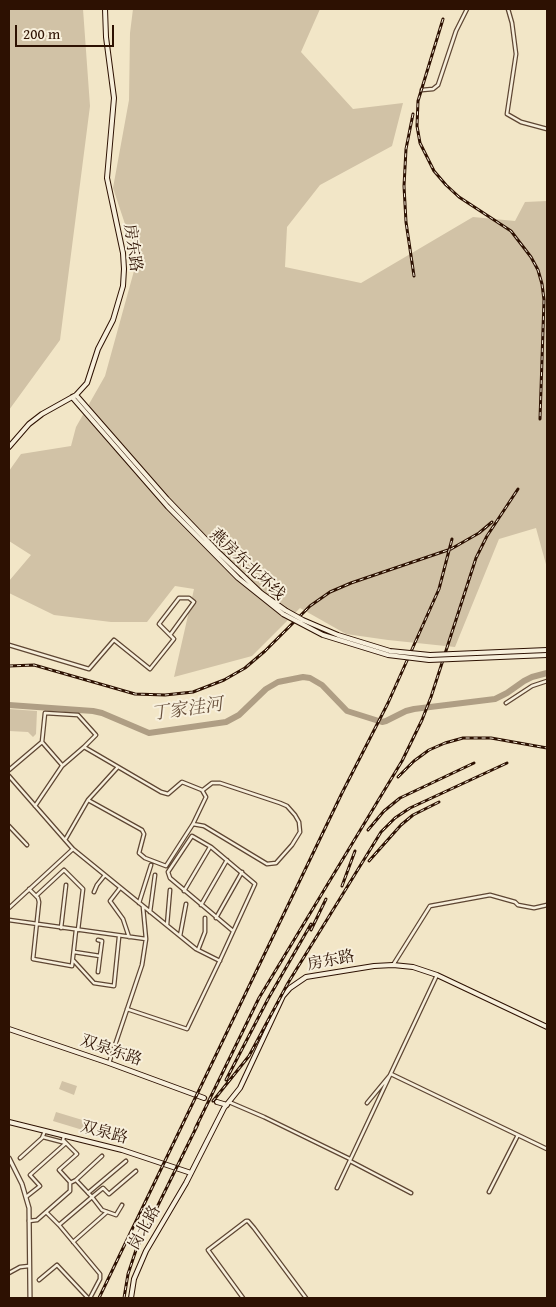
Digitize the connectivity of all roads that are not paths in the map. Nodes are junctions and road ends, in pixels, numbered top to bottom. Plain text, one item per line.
1 (105, 9) edge
2 (467, 9) edge
3 (508, 9) edge
4 (422, 90) dead end
5 (547, 129) edge
6 (74, 396) junction
7 (9, 447) edge
8 (284, 612) junction
9 (170, 635) junction
10 (9, 645) edge
11 (547, 650) edge
12 (547, 655) edge
13 (547, 681) edge
14 (506, 704) dead end
15 (42, 742) junction
16 (84, 747) junction
17 (62, 765) junction
18 (118, 767) junction
19 (9, 770) edge
20 (9, 776) edge
21 (202, 790) junction
22 (88, 800) junction
23 (35, 806) junction
24 (193, 824) junction
25 (9, 826) edge
26 (65, 840) junction
27 (27, 845) dead end
28 (210, 847) junction
29 (73, 849) junction
30 (227, 860) junction
31 (151, 865) dead end
32 (242, 872) junction
33 (104, 875) junction
34 (155, 875) dead end
35 (66, 886) dead end
36 (120, 888) junction
37 (29, 889) junction
38 (170, 890) dead end
39 (184, 891) junction
40 (94, 892) dead end
41 (36, 896) junction
42 (141, 904) junction
43 (186, 904) dead end
44 (201, 905) junction
45 (547, 905) edge
46 (9, 908) edge
47 (150, 912) junction
48 (205, 918) dead end
49 (216, 918) junction
50 (9, 920) edge
51 (37, 924) junction
52 (167, 925) junction
53 (61, 928) junction
54 (77, 930) junction
55 (233, 931) junction
56 (119, 936) junction
57 (180, 936) junction
58 (129, 937) junction
59 (146, 939) junction
60 (98, 940) dead end
61 (198, 950) junction
62 (74, 952) junction
63 (100, 956) junction
64 (73, 960) junction
65 (220, 961) junction
66 (393, 965) junction
67 (98, 972) dead end
68 (437, 975) junction
69 (127, 1009) junction
70 (547, 1027) edge
71 (9, 1029) edge
72 (109, 1063) junction
73 (391, 1074) junction
74 (204, 1098) tunnel mouth
75 (217, 1102) tunnel mouth
76 (367, 1103) dead end
77 (228, 1104) junction
78 (9, 1122) edge
79 (45, 1131) junction
80 (518, 1135) junction
81 (64, 1136) junction
82 (43, 1137) junction
83 (66, 1143) junction
84 (547, 1149) edge
85 (102, 1156) dead end
86 (9, 1158) edge
87 (20, 1158) dead end
88 (126, 1161) dead end
89 (350, 1161) junction
90 (136, 1171) dead end
91 (191, 1173) junction
92 (76, 1180) junction
93 (70, 1183) junction
94 (337, 1188) dead end
95 (489, 1192) dead end
96 (88, 1193) junction
97 (411, 1193) dead end
98 (26, 1197) junction
99 (92, 1197) junction
100 (122, 1205) dead end
101 (46, 1212) junction
102 (107, 1212) junction
103 (29, 1221) junction
104 (59, 1225) junction
105 (73, 1242) junction
106 (29, 1266) junction
107 (9, 1273) edge
108 (39, 1280) dead end
109 (30, 1298) edge
110 (89, 1298) edge
111 (131, 1298) edge
112 (243, 1298) edge
113 (306, 1298) edge

1 - 6 main road, 房东路
2 - 4 street
3 - 5 street
6 - 7 main road, 房东路
6 - 8 main road, 燕房东北环线
8 - 11 main road, 燕房东北环线, bridge
8 - 12 main road, 燕房东北环线, bridge
9 - 9 street
9 - 10 street
13 - 14 street
15 - 16 street
15 - 17 street
15 - 19 street
16 - 17 street
16 - 18 street
17 - 23 street
18 - 21 street
18 - 22 street
20 - 23 street
21 - 24 street
21 - 24 street
22 - 24 street
22 - 26 street
23 - 26 street
25 - 27 street
26 - 29 street
28 - 30 street
28 - 39 street
28 - 39 street
29 - 33 street
29 - 37 street
30 - 32 street
30 - 44 street
31 - 42 street
32 - 49 street
32 - 55 street
33 - 36 street
33 - 40 street
34 - 47 street
35 - 53 street
36 - 42 street
36 - 58 street
37 - 41 street
37 - 46 street
38 - 52 street
39 - 44 street
41 - 51 street
41 - 54 street
42 - 47 street
42 - 59 street
43 - 57 street
44 - 49 street
45 - 66 street
47 - 52 street
48 - 61 street
49 - 55 street
50 - 51 street
51 - 53 street
51 - 64 street
52 - 57 street
53 - 54 street
54 - 56 street
54 - 62 street
55 - 65 street
56 - 58 street
56 - 64 street
57 - 61 street
58 - 59 street
59 - 69 street
60 - 63 street
61 - 65 street
62 - 63 street
62 - 64 street
63 - 67 street
65 - 69 street
66 - 68 main road, 房东路
66 - 77 main road, 房东路
68 - 70 main road, 房东路
68 - 73 street
69 - 72 street
71 - 72 main road, 双泉东路
72 - 74 main road, 双泉东路
73 - 76 street
73 - 80 street
73 - 89 street
75 - 77 main road
77 - 89 street
77 - 91 main road, 房东路
78 - 79 main road, 双泉路
79 - 81 main road, 双泉路
79 - 82 street
80 - 84 street
80 - 95 street
81 - 83 street
81 - 91 main road, 双泉路
82 - 83 street
82 - 87 street
83 - 93 street
83 - 98 street
85 - 92 street
86 - 98 street
88 - 96 street
89 - 94 street
89 - 97 street
90 - 99 street
91 - 111 main road, 岗北路
92 - 93 street
92 - 96 street
93 - 101 street
96 - 99 street
98 - 103 street
99 - 102 street
99 - 104 street
100 - 102 street
101 - 103 street
101 - 104 street
102 - 105 street
103 - 106 street
104 - 105 street
105 - 110 street
106 - 107 street
106 - 109 street
108 - 110 street
112 - 113 street

